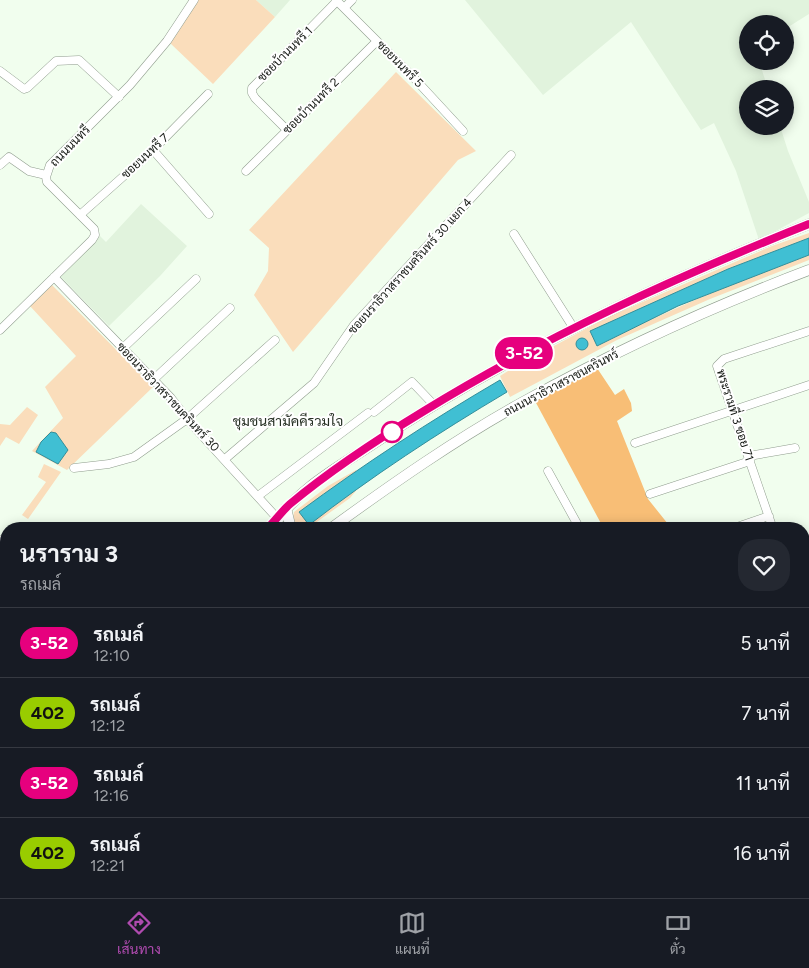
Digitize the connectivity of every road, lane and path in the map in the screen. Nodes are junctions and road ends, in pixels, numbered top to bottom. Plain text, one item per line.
1 (194, 0) edge
2 (352, 0) edge
3 (336, 1) edge
4 (344, 8) junction
5 (376, 41) junction
6 (0, 71) edge
7 (208, 94) dead end
8 (119, 97) junction
9 (287, 130) junction
10 (463, 130) dead end
11 (153, 150) junction
12 (511, 155) dead end
13 (0, 165) edge
14 (246, 171) dead end
15 (46, 175) junction
16 (209, 214) dead end
17 (80, 215) junction
18 (809, 224) edge
19 (514, 234) dead end
20 (809, 270) edge
21 (54, 277) junction
22 (196, 279) dead end
23 (230, 308) dead end
24 (573, 327) junction
25 (0, 330) edge
26 (809, 331) edge
27 (275, 340) dead end
28 (123, 348) junction
29 (153, 380) junction
30 (809, 385) edge
31 (434, 405) junction
32 (733, 409) junction
33 (187, 419) junction
34 (635, 443) dead end
35 (795, 448) dead end
36 (750, 458) junction
37 (225, 459) junction
38 (74, 468) dead end
39 (548, 471) dead end
40 (650, 494) dead end
41 (258, 496) junction
42 (286, 508) junction
43 (769, 516) junction
44 (278, 519) junction
45 (275, 522) edge
46 (276, 522) edge
47 (289, 522) edge
48 (340, 522) edge
49 (576, 522) edge
50 (751, 522) edge
51 (771, 522) edge

1 - 8 street, ถนนนนทรี
2 - 4 street
3 - 4 street, ซอยนนทรี 5
3 - 9 street, ซอยบ้านนทรี 1
4 - 5 street, ซอยนนทรี 5
5 - 9 street, ซอยบ้านนทรี 2
5 - 10 street, ซอยนนทรี 5
6 - 8 street
7 - 11 street, ซอยนนทรี 7
8 - 15 street, ถนนนนทรี
9 - 14 street, ซอยบ้านนทรี 2
11 - 16 street
11 - 17 street, ซอยนนทรี 7
12 - 37 street, ซอยนราธิวาสราชนครินทร์ 30 แยก 4
13 - 15 street
15 - 17 street, ถนนนนทรี
17 - 21 street, ถนนนนทรี
18 - 24 main road
19 - 24 street
20 - 48 main road, ถนนนราธิวาสราชนครินทร์
21 - 25 street, ถนนนนทรี
21 - 28 street, ซอยนราธิวาสราชนครินทร์ 30
22 - 28 street
23 - 29 street
24 - 31 main road
26 - 32 street, พระรามที่ 3 ซอย 71
27 - 33 street
28 - 29 street, ซอยนราธิวาสราชนครินทร์ 30
29 - 33 street, ซอยนราธิวาสราชนครินทร์ 30
30 - 32 street
31 - 41 street
31 - 42 main road
32 - 34 street
32 - 36 street, พระรามที่ 3 ซอย 71
33 - 37 street, ซอยนราธิวาสราชนครินทร์ 30
33 - 38 street
35 - 36 street
36 - 40 street
36 - 43 street, พระรามที่ 3 ซอย 71
37 - 41 street, ซอยนราธิวาสราชนครินทร์ 30
39 - 49 street
41 - 44 street, ซอยนราธิวาสราชนครินทร์ 30
42 - 44 main road
42 - 47 main road
43 - 50 street
43 - 51 street, พระรามที่ 3 ซอย 71
44 - 45 main road
44 - 46 main road

